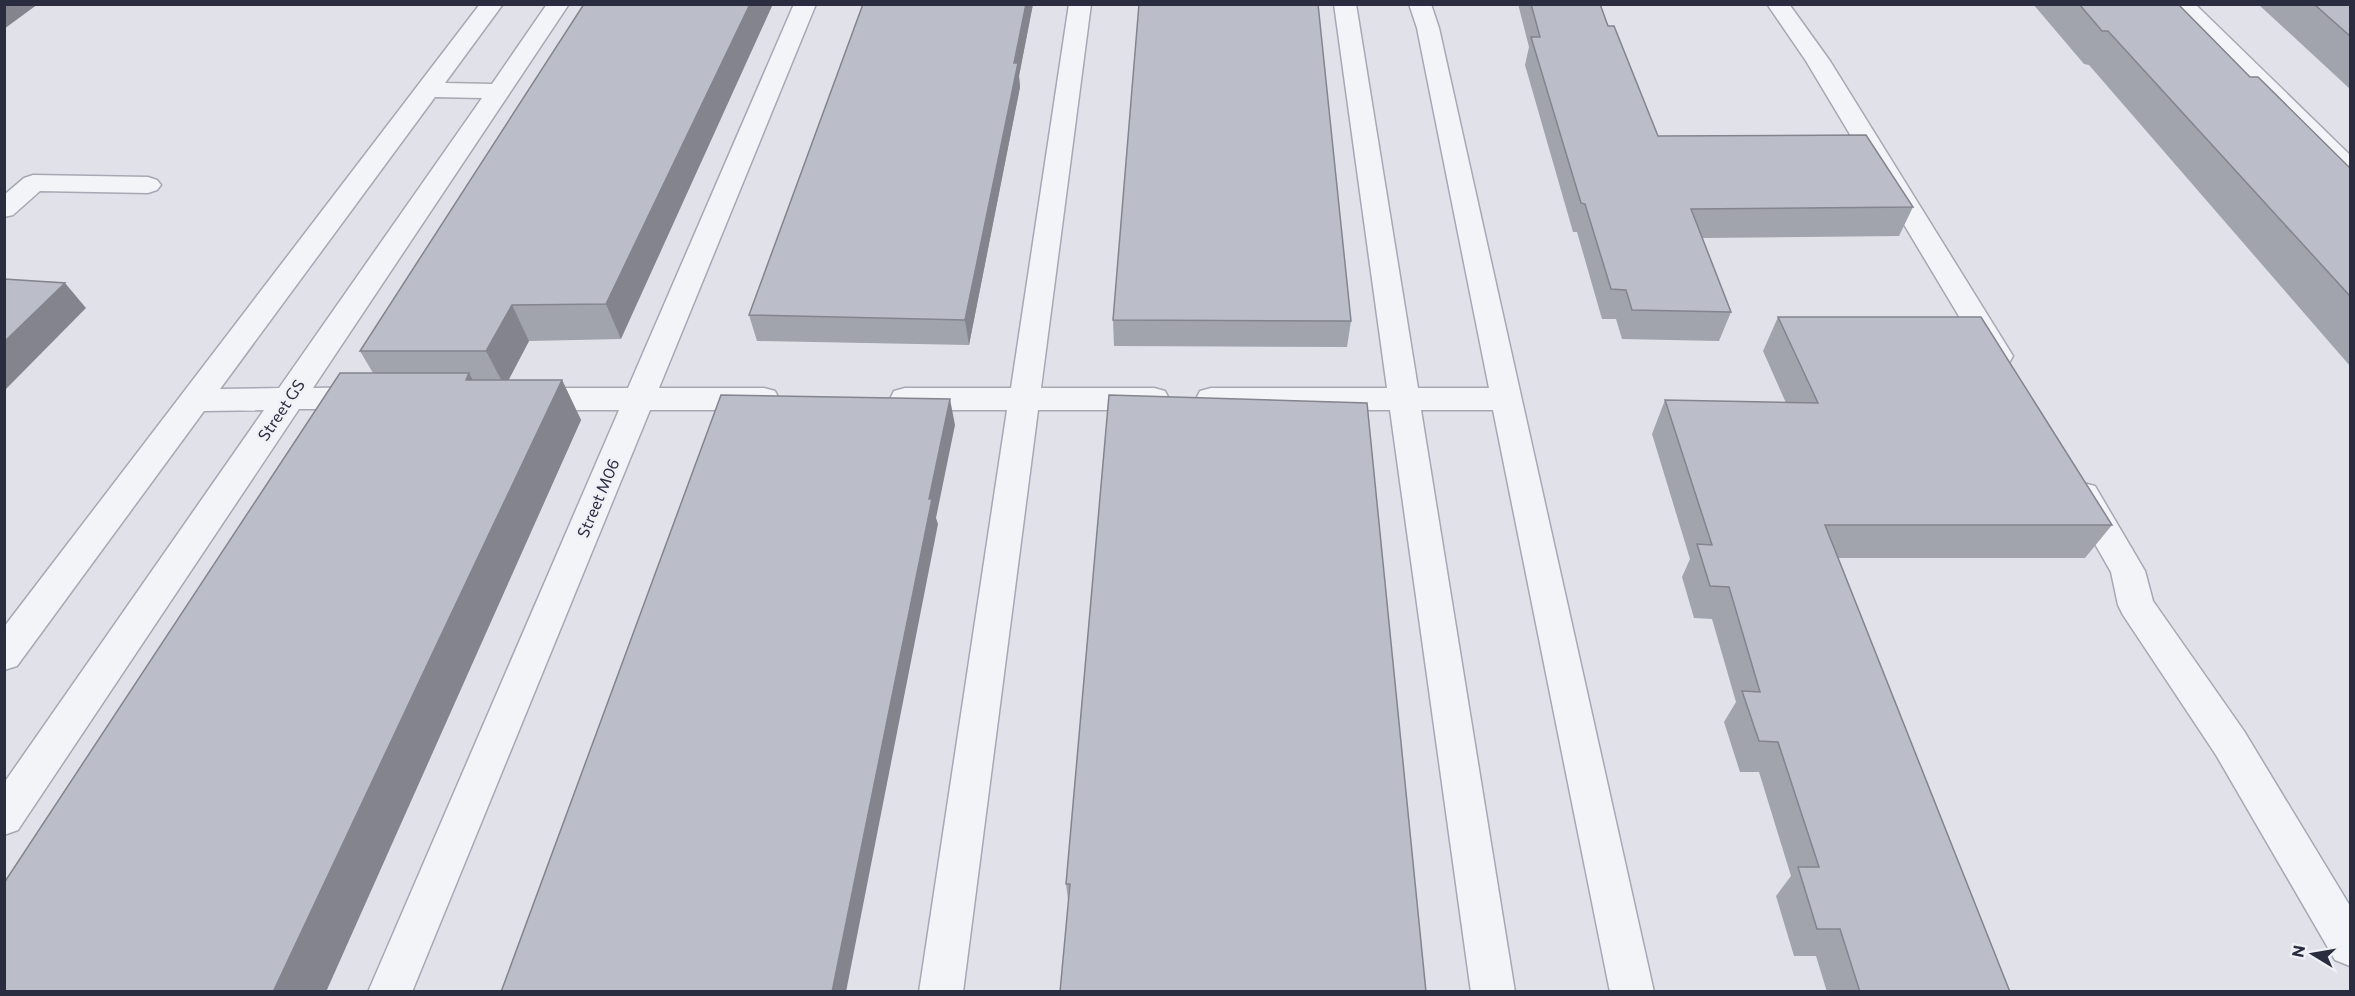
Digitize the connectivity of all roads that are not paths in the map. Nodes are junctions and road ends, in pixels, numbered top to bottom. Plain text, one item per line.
1 (492, 4) edge
2 (558, 4) edge
3 (806, 4) edge
4 (1080, 4) edge
5 (1345, 4) edge
6 (1420, 4) edge
7 (1778, 4) edge
8 (2182, 4) edge
9 (428, 90) junction
10 (499, 91) junction
11 (2350, 170) edge
12 (148, 185) dead end
13 (4, 209) edge
14 (2012, 379) edge
15 (290, 398) junction
16 (398, 398) edge
17 (501, 399) edge
18 (639, 399) junction
19 (791, 399) edge
20 (872, 399) edge
21 (1024, 399) junction
22 (1404, 399) junction
23 (1505, 399) junction
24 (196, 400) junction
25 (2067, 470) edge
26 (4, 655) edge
27 (4, 817) edge
28 (2350, 945) edge
29 (390, 992) edge
30 (941, 992) edge
31 (1493, 992) edge
32 (1632, 992) edge

1 - 9 street
2 - 10 street, Street GS
3 - 18 street, Street M06
4 - 21 street
5 - 22 street
6 - 23 street
7 - 14 street
8 - 11 street
9 - 10 street
9 - 24 street
10 - 15 street, Street GS
12 - 13 street
15 - 16 street
15 - 24 street
15 - 27 street, Street GS
17 - 18 street
18 - 19 street
18 - 29 street, Street M06
20 - 21 street
21 - 22 street
21 - 30 street
22 - 23 street
22 - 31 street
23 - 32 street
24 - 26 street
25 - 28 street

